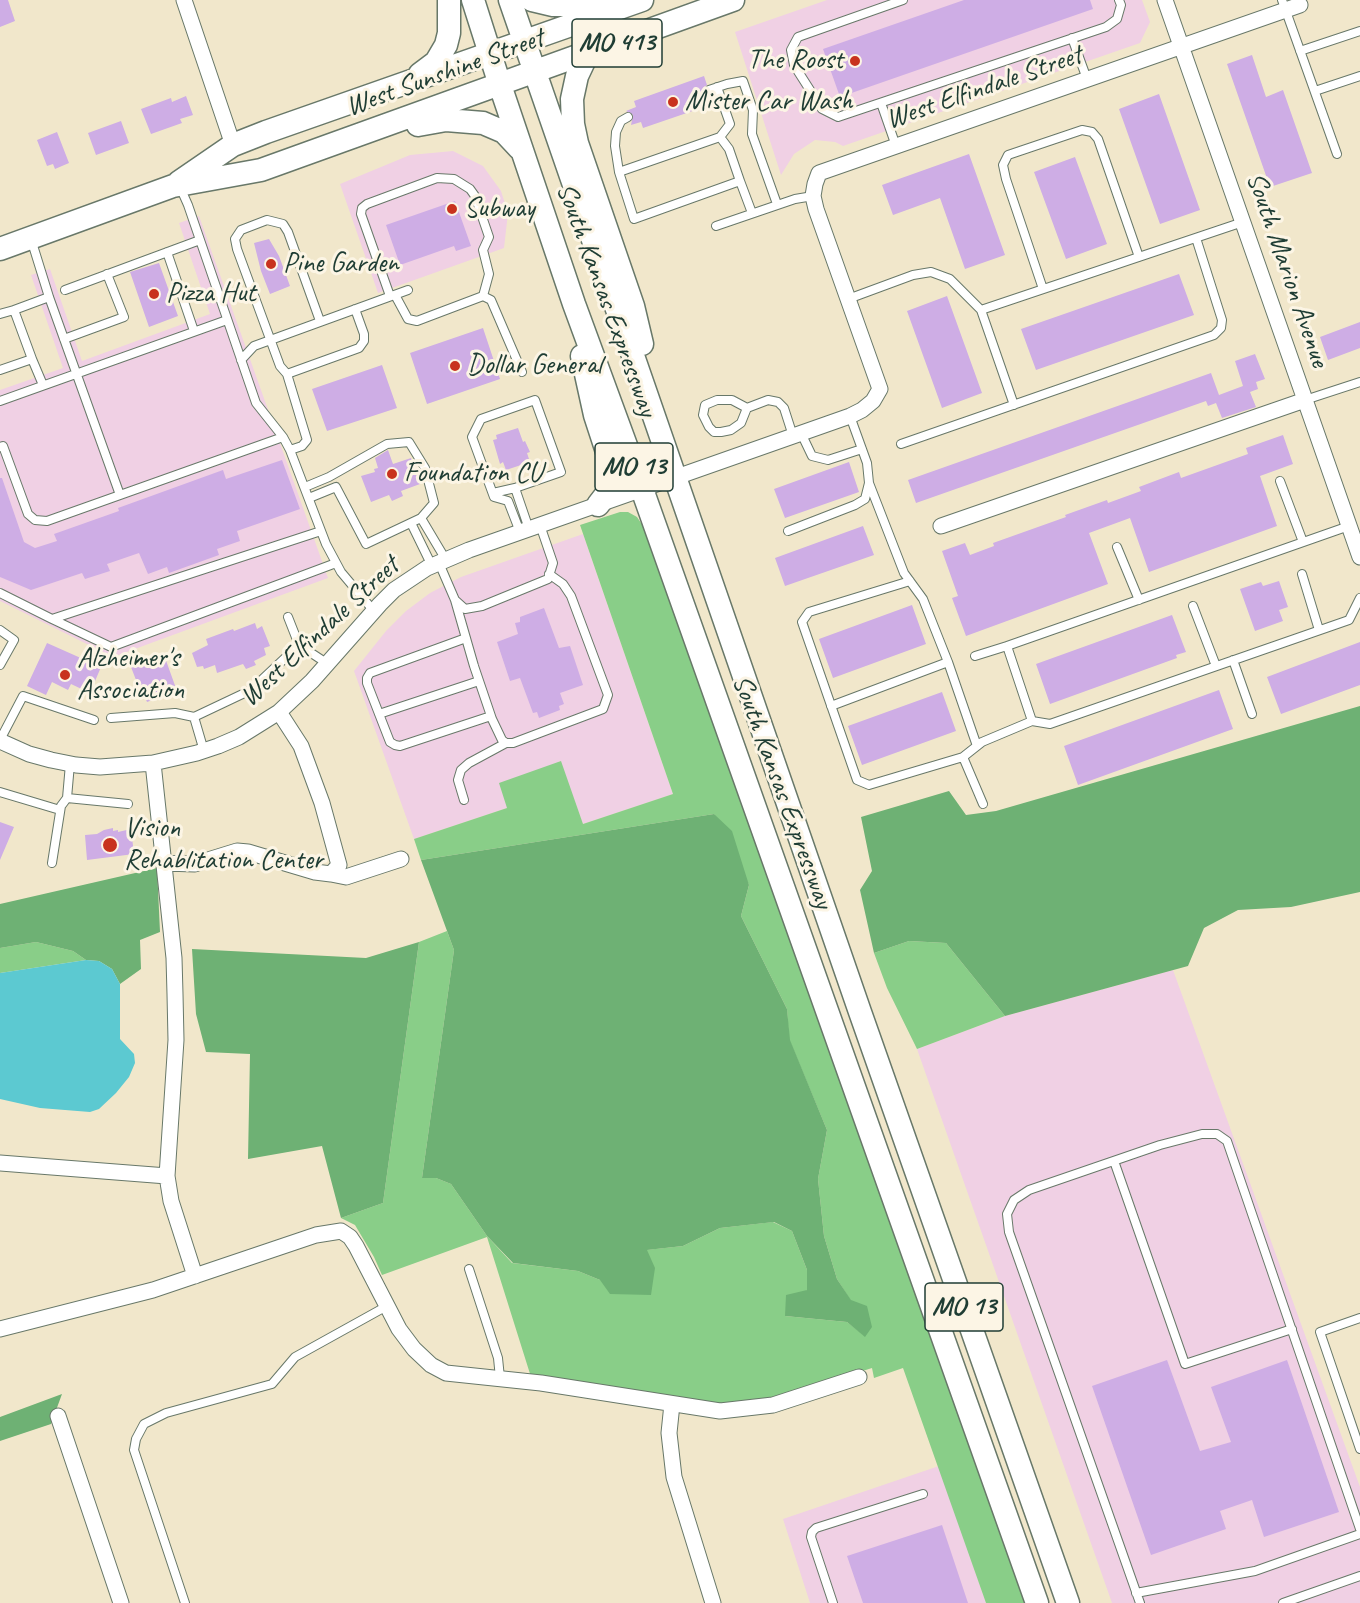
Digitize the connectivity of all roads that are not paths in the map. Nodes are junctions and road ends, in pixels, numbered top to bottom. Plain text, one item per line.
1 (184, 0) edge
2 (449, 0) edge
3 (473, 0) edge
4 (510, 0) edge
5 (532, 0) edge
6 (603, 0) edge
7 (642, 0) edge
8 (734, 0) edge
9 (903, 0) edge
10 (1119, 0) edge
11 (1166, 0) edge
12 (1289, 5) edge
13 (1360, 31) edge
14 (1072, 38) junction
15 (524, 42) junction
16 (1182, 46) junction
17 (1300, 51) junction
18 (594, 52) junction
19 (490, 54) junction
20 (535, 72) junction
21 (1360, 76) edge
22 (1087, 79) junction
23 (410, 80) junction
24 (500, 85) junction
25 (717, 87) junction
26 (709, 90) dead end
27 (1315, 92) junction
28 (881, 104) junction
29 (628, 117) dead end
30 (720, 137) junction
31 (233, 146) junction
32 (896, 146) junction
33 (522, 152) junction
34 (1337, 154) dead end
35 (261, 170) junction
36 (619, 172) junction
37 (741, 181) junction
38 (176, 186) junction
39 (813, 196) junction
40 (777, 204) junction
41 (752, 213) junction
42 (1243, 222) junction
43 (716, 226) dead end
44 (30, 238) junction
45 (1196, 238) junction
46 (200, 240) junction
47 (0, 249) edge
48 (167, 252) junction
49 (1139, 257) junction
50 (107, 274) junction
51 (1043, 289) junction
52 (64, 290) dead end
53 (408, 290) dead end
54 (392, 296) junction
55 (483, 296) junction
56 (49, 297) junction
57 (848, 299) junction
58 (574, 304) junction
59 (355, 309) junction
60 (14, 310) junction
61 (981, 310) junction
62 (0, 314) edge
63 (227, 320) junction
64 (320, 321) junction
65 (195, 332) junction
66 (64, 339) junction
67 (270, 340) junction
68 (32, 359) junction
69 (241, 360) junction
70 (0, 370) edge
71 (522, 372) dead end
72 (76, 374) junction
73 (287, 374) junction
74 (1360, 382) edge
75 (43, 385) junction
76 (1305, 400) junction
77 (0, 401) edge
78 (1014, 405) junction
79 (747, 408) junction
80 (653, 414) junction
81 (850, 416) junction
82 (797, 435) junction
83 (283, 437) junction
84 (901, 444) dead end
85 (0, 447) edge
86 (861, 449) junction
87 (290, 450) junction
88 (329, 477) junction
89 (675, 478) junction
90 (1280, 481) dead end
91 (869, 483) junction
92 (304, 487) junction
93 (336, 487) junction
94 (515, 488) junction
95 (642, 489) junction
96 (493, 493) junction
97 (120, 495) junction
98 (309, 498) junction
99 (598, 505) junction
100 (421, 518) junction
101 (411, 523) junction
102 (941, 525) dead end
103 (1349, 526) junction
104 (530, 529) junction
105 (321, 531) junction
106 (788, 531) dead end
107 (1303, 542) junction
108 (1117, 547) dead end
109 (1360, 557) edge
110 (336, 563) junction
111 (439, 563) junction
112 (549, 574) junction
113 (1302, 574) dead end
114 (910, 581) junction
115 (0, 593) edge
116 (1360, 598) edge
117 (456, 600) junction
118 (1138, 600) junction
119 (1193, 606) dead end
120 (373, 610) junction
121 (288, 617) dead end
122 (52, 619) junction
123 (0, 630) edge
124 (1319, 630) junction
125 (466, 638) junction
126 (299, 645) junction
127 (1007, 646) junction
128 (975, 656) dead end
129 (1233, 660) junction
130 (948, 662) junction
131 (328, 664) junction
132 (0, 665) edge
133 (1216, 666) junction
134 (479, 681) junction
135 (831, 705) junction
136 (279, 712) junction
137 (379, 714) junction
138 (1252, 714) dead end
139 (491, 716) junction
140 (194, 717) junction
141 (111, 718) dead end
142 (94, 720) dead end
143 (1032, 721) junction
144 (0, 740) edge
145 (506, 743) junction
146 (977, 746) junction
147 (204, 751) junction
148 (963, 757) junction
149 (153, 763) junction
150 (70, 764) junction
151 (0, 792) edge
152 (67, 798) junction
153 (464, 800) dead end
154 (128, 804) dead end
155 (983, 804) dead end
156 (60, 810) junction
157 (402, 859) dead end
158 (52, 863) dead end
159 (163, 863) junction
160 (331, 874) junction
161 (1114, 1161) junction
162 (0, 1163) edge
163 (167, 1176) junction
164 (469, 1269) dead end
165 (195, 1276) junction
166 (387, 1306) junction
167 (1360, 1318) edge
168 (0, 1329) edge
169 (1292, 1329) junction
170 (859, 1377) dead end
171 (500, 1378) junction
172 (672, 1404) junction
173 (58, 1416) dead end
174 (1360, 1449) edge
175 (922, 1494) dead end
176 (1360, 1529) edge
177 (1360, 1534) edge
178 (1360, 1576) edge
179 (1136, 1593) junction
180 (121, 1603) edge
181 (185, 1603) edge
182 (713, 1603) edge
183 (832, 1603) edge
184 (1037, 1603) edge
185 (1068, 1603) edge
186 (1140, 1603) edge
187 (1283, 1603) edge

1 - 31 street
2 - 23 main road
3 - 19 main road, South Kansas Expressway / MO 13
4 - 15 main road, South Kansas Expressway / MO 13
5 - 6 main road
7 - 15 main road, West Sunshine Street / MO 413
8 - 18 main road, West Sunshine Street / MO 413
9 - 28 lane
10 - 14 lane
11 - 16 street, South Marion Avenue
12 - 16 street, West Elfindale Street
12 - 17 lane
13 - 17 lane
14 - 22 lane
14 - 28 lane
15 - 19 main road, West Sunshine Street / MO 413
15 - 20 main road, South Kansas Expressway / MO 13
16 - 22 street, West Elfindale Street
16 - 42 street, South Marion Avenue
17 - 27 lane
18 - 20 main road, West Sunshine Street / MO 413
18 - 80 main road
19 - 23 main road, West Sunshine Street
19 - 24 main road, South Kansas Expressway / MO 13
20 - 24 main road, West Sunshine Street / MO 413
20 - 80 main road, South Kansas Expressway / MO 13
21 - 27 lane
22 - 32 street, West Elfindale Street
23 - 31 main road, West Sunshine Street
24 - 33 main road, South Kansas Expressway / MO 13
24 - 35 main road, West Sunshine Street
25 - 26 lane
25 - 30 lane
25 - 40 lane
27 - 34 lane
28 - 32 lane
29 - 36 lane
30 - 36 lane
30 - 37 lane
31 - 38 main road, West Sunshine Street
32 - 39 street, West Elfindale Street
33 - 35 main road
33 - 58 main road, South Kansas Expressway / MO 13
35 - 38 main road, West Sunshine Street
36 - 37 lane
37 - 41 lane
38 - 44 main road, West Sunshine Street
38 - 46 lane
39 - 40 lane
39 - 57 street, West Elfindale Street
40 - 41 lane
41 - 43 lane
42 - 45 lane
42 - 76 street, South Marion Avenue
44 - 47 main road, West Sunshine Street
44 - 56 lane
45 - 49 lane
45 - 78 lane
46 - 48 lane
46 - 63 lane
48 - 50 lane
48 - 65 lane
49 - 51 lane
49 - 51 lane
50 - 52 lane
50 - 66 lane
51 - 61 lane
53 - 54 lane
54 - 55 lane
54 - 55 lane
54 - 59 lane
55 - 71 lane
56 - 60 lane
56 - 66 lane
57 - 61 lane
57 - 81 street, West Elfindale Street
58 - 95 main road, South Kansas Expressway / MO 13
58 - 99 main road
59 - 64 lane
59 - 73 lane
60 - 62 lane
60 - 68 lane
61 - 78 lane
63 - 65 lane
63 - 69 lane
64 - 67 lane
64 - 67 lane
65 - 72 lane
66 - 72 lane
67 - 69 lane
67 - 73 lane
68 - 70 lane
68 - 75 lane
69 - 83 lane
72 - 75 lane
72 - 97 lane
73 - 87 lane
74 - 76 lane
75 - 77 lane
76 - 102 street
76 - 103 street, South Marion Avenue
78 - 84 lane
79 - 79 lane
79 - 82 lane
80 - 89 main road, South Kansas Expressway / MO 13
81 - 82 street, West Elfindale Street
81 - 86 lane
82 - 86 lane
82 - 89 street, West Elfindale Street
83 - 87 lane
83 - 97 lane
85 - 97 lane
86 - 91 lane
87 - 92 lane
88 - 92 lane
88 - 93 lane
88 - 100 lane
89 - 95 street, West Elfindale Street
89 - 185 main road, South Kansas Expressway / MO 13
90 - 107 lane
91 - 106 lane
91 - 114 lane
92 - 98 lane
93 - 98 lane
93 - 101 lane
94 - 96 lane
94 - 96 lane
94 - 104 lane
95 - 99 street, West Elfindale Street
95 - 184 main road, South Kansas Expressway / MO 13
96 - 104 lane
98 - 105 lane
99 - 104 street, West Elfindale Street
100 - 101 lane
100 - 111 lane
101 - 111 lane
103 - 107 lane
103 - 109 street, South Marion Avenue
104 - 111 street, West Elfindale Street
104 - 112 lane
105 - 110 lane
105 - 122 lane
107 - 118 lane
108 - 118 lane
110 - 120 lane
110 - 122 lane
111 - 117 lane
111 - 120 street, West Elfindale Street
112 - 117 lane
112 - 145 lane
113 - 124 lane
114 - 130 lane
114 - 135 lane
115 - 122 lane
116 - 124 lane
117 - 125 lane
118 - 127 lane
119 - 133 lane
120 - 131 street, West Elfindale Street
121 - 126 lane
123 - 132 lane
124 - 129 lane
125 - 134 lane
125 - 137 lane
126 - 131 lane
126 - 140 lane
127 - 128 lane
127 - 143 lane
129 - 133 lane
129 - 138 lane
130 - 135 lane
130 - 146 lane
131 - 136 street, West Elfindale Street
133 - 143 lane
134 - 137 lane
134 - 139 lane
135 - 148 lane
136 - 147 street, West Elfindale Street
136 - 160 street
137 - 139 lane
139 - 145 lane
140 - 141 lane
140 - 147 lane
142 - 144 lane
143 - 146 lane
144 - 150 street, West Elfindale Street
145 - 153 lane
146 - 148 lane
147 - 149 street, West Elfindale Street
148 - 155 lane
149 - 150 street, West Elfindale Street
149 - 159 street
150 - 152 lane
151 - 156 lane
152 - 154 lane
152 - 156 lane
156 - 158 lane
157 - 160 street
159 - 160 street
159 - 163 street
161 - 169 lane
161 - 169 lane
161 - 179 lane
162 - 163 street
163 - 165 street
164 - 171 lane
165 - 166 street
165 - 168 street
166 - 171 street
166 - 181 lane
167 - 174 lane
169 - 176 lane
170 - 172 street
171 - 172 street
172 - 182 street
173 - 180 street
175 - 183 lane
177 - 179 lane
178 - 187 lane
179 - 186 lane

